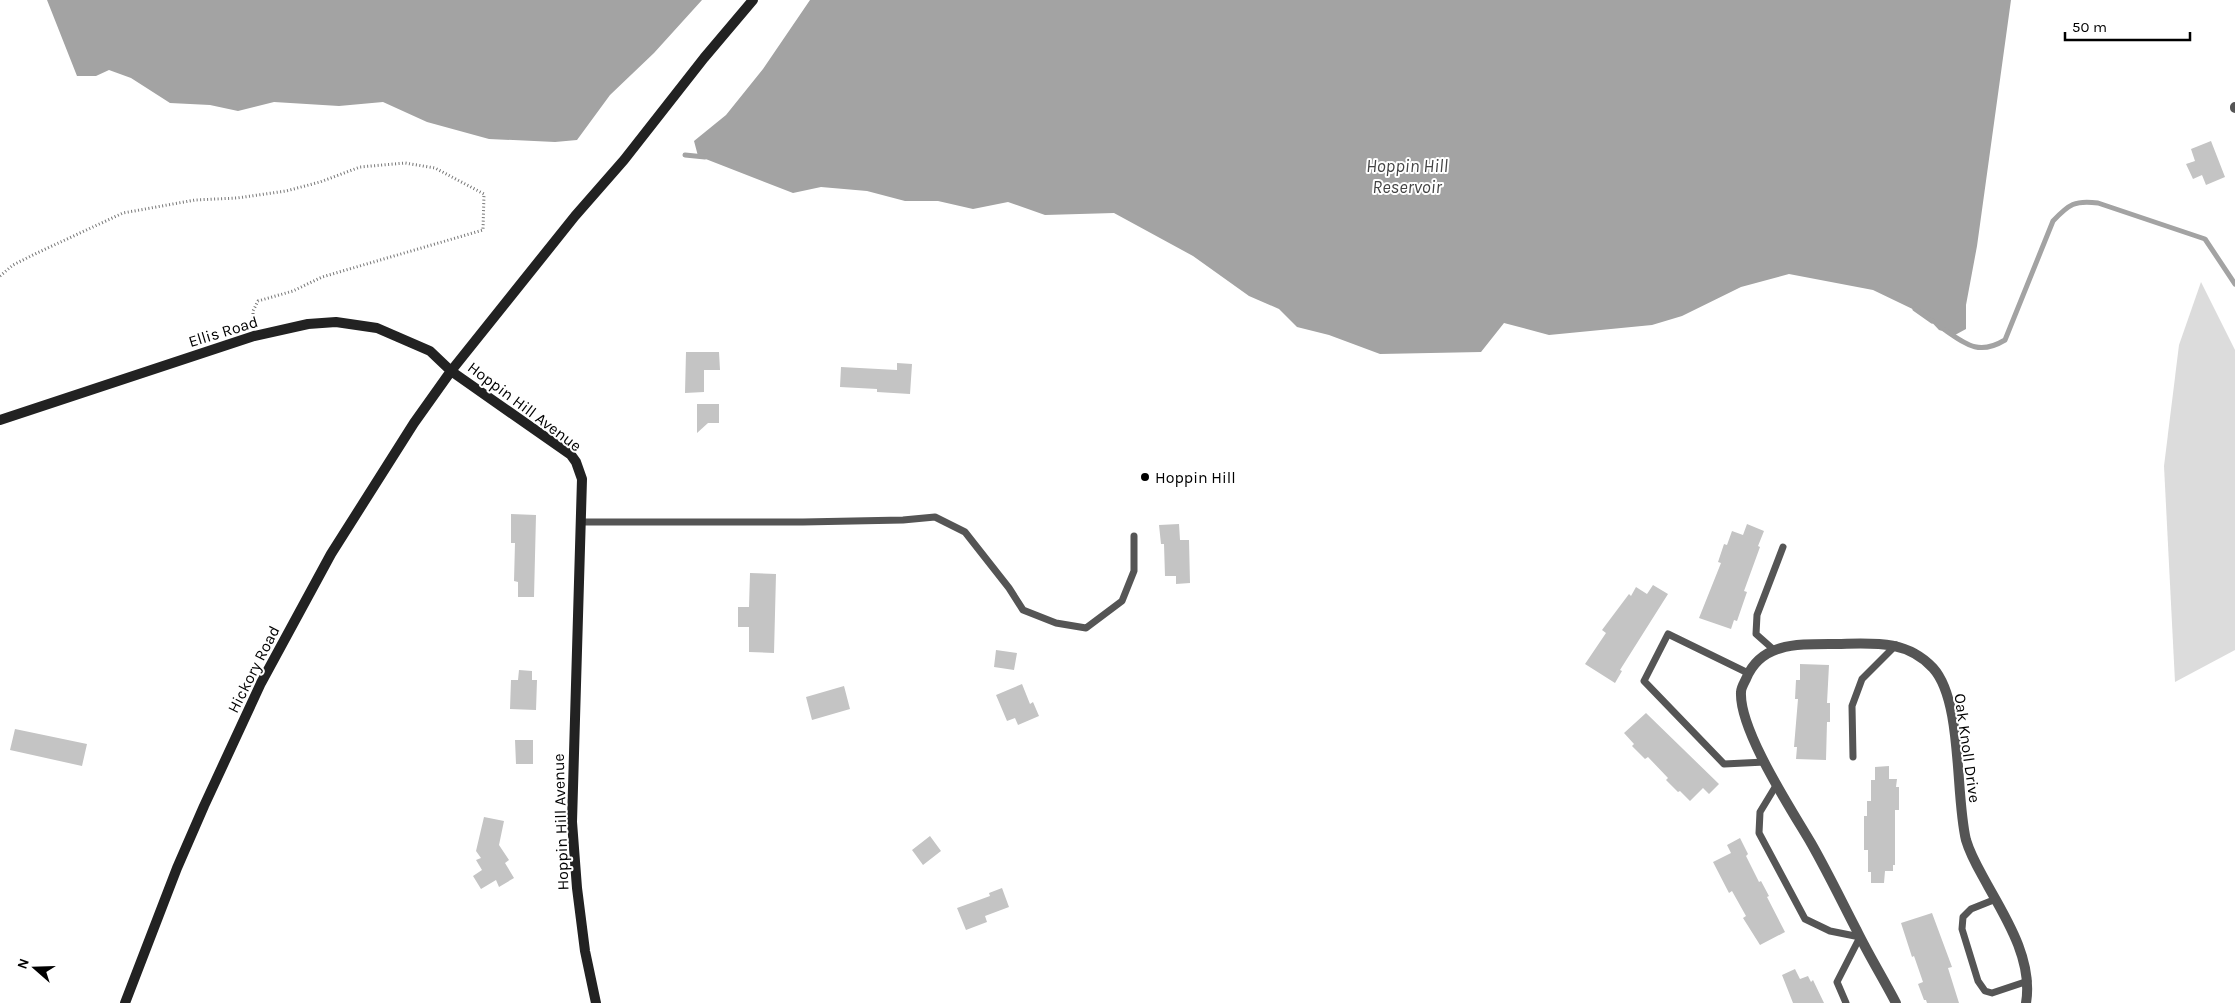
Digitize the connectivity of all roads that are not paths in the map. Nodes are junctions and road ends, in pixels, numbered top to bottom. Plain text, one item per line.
1 (753, 0) edge
2 (452, 370) junction
3 (0, 420) edge
4 (580, 522) junction
5 (1134, 536) dead end
6 (1783, 547) dead end
7 (1896, 645) junction
8 (1774, 650) junction
9 (1748, 673) junction
10 (1853, 757) dead end
11 (1766, 762) junction
12 (1777, 784) junction
13 (1996, 899) junction
14 (1860, 937) junction
15 (2028, 981) junction
16 (125, 1003) edge
17 (596, 1003) edge
18 (1846, 1003) edge
19 (1896, 1003) edge
20 (2026, 1003) edge

1 - 2 main road, Hoppin Hill Avenue
2 - 3 main road, Ellis Road
2 - 4 main road, Hoppin Hill Avenue
2 - 16 main road, Hickory Road
4 - 5 lane
4 - 17 main road, Hoppin Hill Avenue
6 - 8 lane
7 - 8 street, Oak Knoll Drive
7 - 10 lane
7 - 13 street, Oak Knoll Drive
8 - 9 street, Oak Knoll Drive
9 - 11 street, Oak Knoll Drive
9 - 11 lane
11 - 12 street, Oak Knoll Drive
12 - 14 street, Oak Knoll Drive
12 - 14 lane
13 - 15 street, Oak Knoll Drive
13 - 15 lane
14 - 18 lane
14 - 19 street, Oak Knoll Drive
15 - 20 street, Oak Knoll Drive

